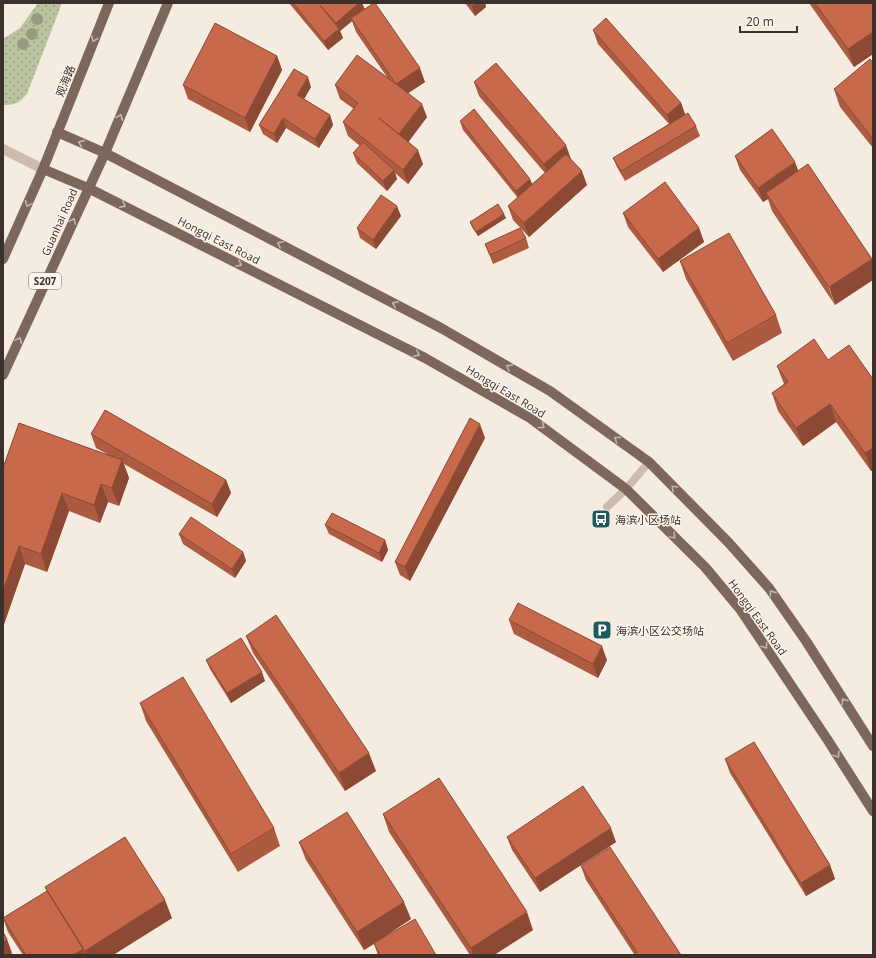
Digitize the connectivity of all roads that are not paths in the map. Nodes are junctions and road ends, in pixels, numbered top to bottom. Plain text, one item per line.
1 (109, 3) edge
2 (168, 3) edge
3 (57, 132) junction
4 (3, 149) edge
5 (105, 153) junction
6 (44, 169) junction
7 (88, 188) junction
8 (3, 259) edge
9 (3, 375) edge
10 (649, 462) junction
11 (626, 489) junction
12 (607, 507) dead end
13 (873, 746) edge
14 (873, 810) edge

1 -> 3 main road, 观海路
5 -> 2 main road, S207
5 -> 3 main road, Hongqi East Road
3 - 6 main road, 观海路
4 - 6 street
5 - 7 main road, S207
10 -> 5 main road, Hongqi East Road
6 - 7 main road, Hongqi East Road
6 -> 8 main road
9 -> 7 main road, Guanhai Road / S207
7 -> 11 main road, Hongqi East Road
10 - 11 lane
13 -> 10 main road, Hongqi East Road
11 - 12 lane
11 -> 14 main road, Hongqi East Road

